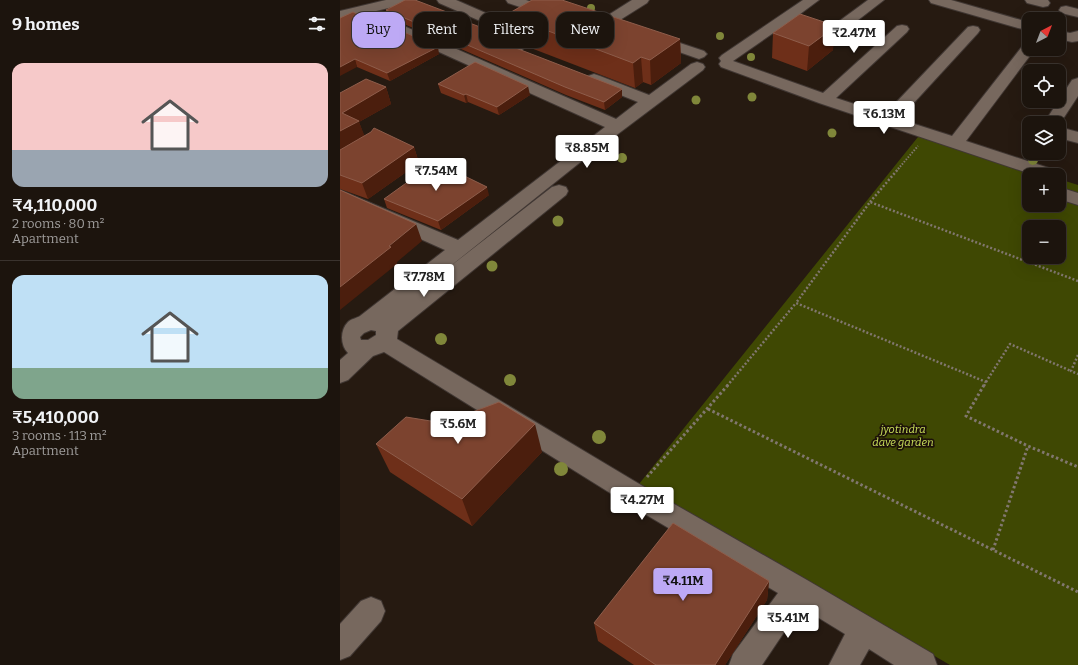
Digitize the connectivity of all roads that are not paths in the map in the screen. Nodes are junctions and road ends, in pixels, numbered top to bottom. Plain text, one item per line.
1 (404, 0) edge
2 (444, 0) edge
3 (513, 0) edge
4 (642, 0) edge
5 (793, 0) edge
6 (812, 0) edge
7 (877, 0) edge
8 (936, 0) edge
9 (554, 6) edge
10 (535, 8) junction
11 (359, 11) junction
12 (528, 12) edge
13 (340, 15) edge
14 (479, 15) edge
15 (614, 19) edge
16 (777, 24) junction
17 (1022, 25) edge
18 (902, 29) dead end
19 (973, 30) dead end
20 (1078, 34) edge
21 (1066, 37) edge
22 (642, 39) edge
23 (515, 48) edge
24 (528, 53) edge
25 (1022, 56) edge
26 (710, 62) junction
27 (578, 73) edge
28 (1078, 83) edge
29 (825, 100) junction
30 (650, 101) junction
31 (1057, 116) edge
32 (888, 121) junction
33 (618, 126) junction
34 (1066, 134) edge
35 (1078, 138) edge
36 (956, 143) junction
37 (1022, 158) edge
38 (1029, 160) edge
39 (1041, 168) edge
40 (1022, 180) edge
41 (1066, 180) edge
42 (1078, 184) edge
43 (1066, 195) edge
44 (340, 196) edge
45 (388, 196) edge
46 (1078, 199) edge
47 (370, 209) junction
48 (459, 248) junction
49 (361, 334) edge
50 (340, 374) edge
51 (797, 589) junction
52 (371, 611) dead end
53 (864, 630) junction
54 (340, 646) edge
55 (744, 665) edge
56 (844, 665) edge
57 (922, 665) edge

1 - 11 street
2 - 14 street
3 - 10 street
4 - 15 street
5 - 26 street
6 - 16 street
7 - 16 street
8 - 17 street
9 - 10 street
10 - 12 street
11 - 13 street
11 - 33 street
16 - 26 street
18 - 29 street
19 - 32 street
20 - 21 street
22 - 26 street
23 - 24 street
25 - 36 street
26 - 29 street
26 - 30 street
26 - 40 street
26 - 49 street
27 - 30 street
28 - 31 street
29 - 32 street
30 - 33 street
32 - 36 street
33 - 48 street
34 - 35 street
36 - 37 street
38 - 39 street
41 - 42 street
43 - 46 street
44 - 47 street
45 - 47 street
47 - 48 street
48 - 49 street
49 - 50 street
49 - 51 street
51 - 53 street
51 - 55 street
52 - 54 street
53 - 56 street
53 - 57 street

